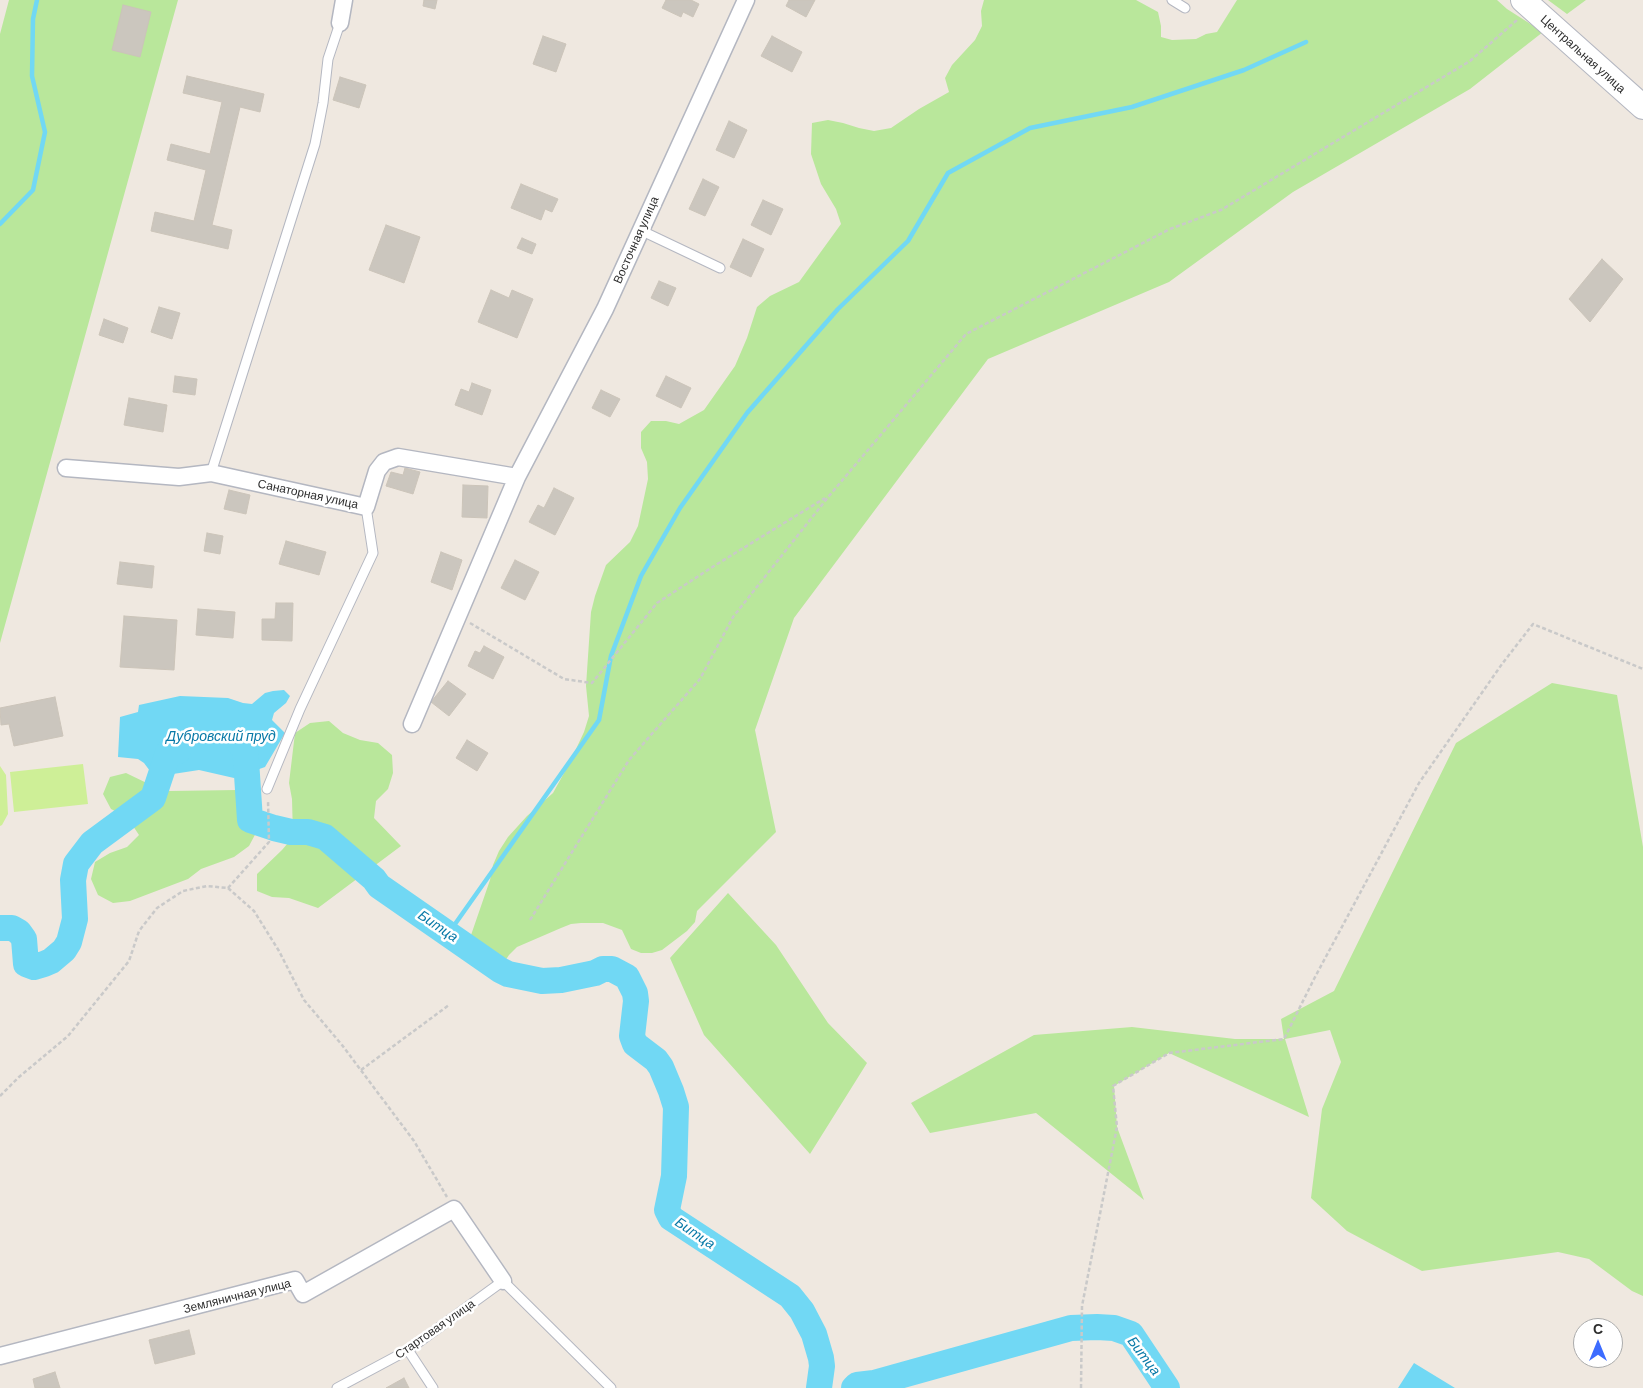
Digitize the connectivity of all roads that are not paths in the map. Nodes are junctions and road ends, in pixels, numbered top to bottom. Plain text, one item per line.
1 (344, 0) edge
2 (746, 0) edge
3 (1172, 0) edge
4 (1527, 4) edge
5 (1185, 8) dead end
6 (340, 24) joint
7 (1643, 107) edge
8 (640, 230) junction
9 (720, 268) dead end
10 (66, 468) dead end
11 (211, 473) junction
12 (518, 477) junction
13 (366, 507) junction
14 (412, 724) dead end
15 (267, 789) road end
16 (503, 1281) junction
17 (408, 1350) junction
18 (0, 1356) edge
19 (337, 1388) edge
20 (433, 1388) edge
21 (611, 1388) edge

1 - 6 street
2 - 8 street, Восточная улица
3 - 5 lane
4 - 7 street, Центральная улица
6 - 11 lane
8 - 9 lane
8 - 12 street, Восточная улица
10 - 11 street, Санаторная улица
11 - 13 street, Санаторная улица
12 - 13 street, Санаторная улица
12 - 14 street, Восточная улица
13 - 15 lane
16 - 17 lane, Стартовая улица
16 - 18 street, Земляничная улица
16 - 21 lane
17 - 19 lane, Стартовая улица
17 - 20 lane

